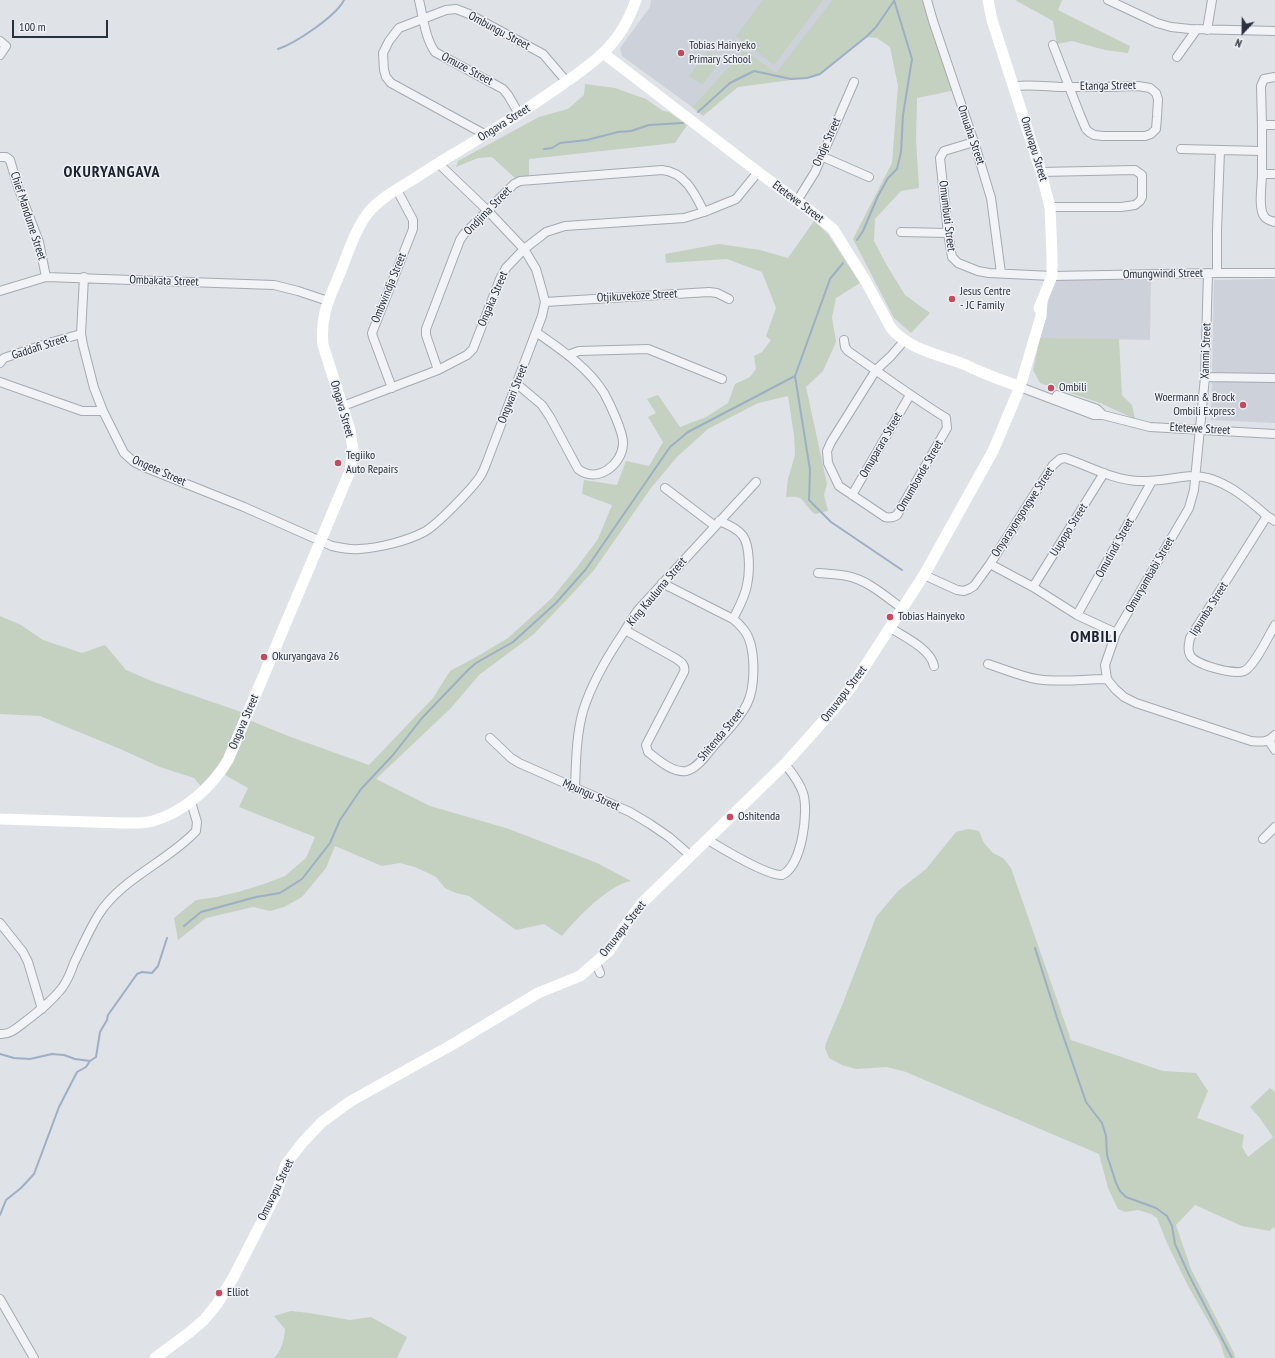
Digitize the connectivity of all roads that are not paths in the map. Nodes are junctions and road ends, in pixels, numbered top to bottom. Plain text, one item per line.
1 (419, 0) edge
2 (636, 0) edge
3 (927, 0) edge
4 (988, 0) edge
5 (1212, 0) edge
6 (1114, 1) edge
7 (423, 19) junction
8 (1197, 29) junction
9 (1207, 30) junction
10 (1275, 31) edge
11 (0, 41) edge
12 (1053, 45) dead end
13 (603, 53) junction
14 (0, 56) edge
15 (1177, 57) dead end
16 (1275, 77) edge
17 (567, 82) junction
18 (854, 82) dead end
19 (1014, 86) junction
20 (1069, 87) junction
21 (519, 114) junction
22 (1262, 125) junction
23 (1275, 125) edge
24 (486, 135) junction
25 (974, 142) junction
26 (1181, 149) dead end
27 (1220, 150) junction
28 (1262, 151) junction
29 (821, 156) junction
30 (3, 157) edge
31 (438, 163) junction
32 (758, 172) junction
33 (1041, 172) junction
34 (1262, 174) junction
35 (1275, 174) edge
36 (869, 177) dead end
37 (397, 190) junction
38 (797, 201) junction
39 (1050, 207) junction
40 (488, 211) junction
41 (704, 212) junction
42 (1275, 222) edge
43 (901, 232) dead end
44 (948, 233) junction
45 (524, 249) junction
46 (1001, 273) junction
47 (1208, 273) junction
48 (1217, 273) junction
49 (1275, 273) edge
50 (1052, 276) junction
51 (46, 277) junction
52 (84, 278) junction
53 (0, 291) edge
54 (729, 299) dead end
55 (328, 301) junction
56 (545, 302) junction
57 (536, 332) junction
58 (81, 334) junction
59 (844, 340) dead end
60 (904, 340) junction
61 (568, 355) junction
62 (0, 363) edge
63 (438, 370) junction
64 (876, 370) junction
65 (1206, 377) junction
66 (1275, 378) edge
67 (722, 379) dead end
68 (0, 382) edge
69 (1019, 383) junction
70 (517, 384) junction
71 (392, 388) junction
72 (910, 395) junction
73 (342, 406) junction
74 (103, 411) junction
75 (1200, 429) junction
76 (1275, 434) edge
77 (1104, 473) junction
78 (1195, 476) junction
79 (1152, 481) junction
80 (756, 482) dead end
81 (666, 488) dead end
82 (852, 495) junction
83 (1268, 516) junction
84 (1275, 521) edge
85 (717, 524) junction
86 (320, 542) junction
87 (990, 564) junction
88 (818, 573) dead end
89 (924, 575) junction
90 (662, 583) junction
91 (1033, 587) junction
92 (903, 609) junction
93 (1077, 615) junction
94 (733, 620) junction
95 (1275, 625) edge
96 (891, 628) junction
97 (625, 630) junction
98 (1116, 633) junction
99 (988, 664) dead end
100 (934, 666) dead end
101 (1108, 679) junction
102 (490, 738) dead end
103 (1272, 738) edge
104 (1275, 750) edge
105 (785, 764) junction
106 (575, 788) junction
107 (191, 802) junction
108 (0, 820) edge
109 (1275, 827) edge
110 (708, 840) junction
111 (1264, 840) dead end
112 (691, 856) junction
113 (0, 923) edge
114 (42, 1009) junction
115 (3, 1034) edge
116 (0, 1041) edge
117 (0, 1299) edge
118 (34, 1358) edge
119 (155, 1358) edge

1 - 7 street, Omuze Street
2 - 13 street, Ongava Street
3 - 25 street, Omuaha Street
4 - 19 street, Omuvapu Street
5 - 9 street
6 - 8 street
7 - 17 street, Ombungu Street
7 - 21 street, Omuze Street
7 - 24 street, Ombungu Street
8 - 9 street
8 - 15 street
9 - 10 street
11 - 14 street
12 - 20 street
13 - 17 street, Ongava Street
13 - 32 street, Etetewe Street
16 - 22 street
17 - 21 street, Ongava Street
18 - 29 street, Ondje Street
19 - 20 street, Etanga Street
19 - 33 street, Omuvapu Street
20 - 20 street, Etanga Street
21 - 24 street, Ongava Street
22 - 23 street
22 - 28 street
24 - 31 street, Ongava Street
25 - 44 street, Omumbuti Street
25 - 46 street, Omuaha Street
26 - 27 street
27 - 28 street
27 - 48 street
28 - 34 street
29 - 36 street
29 - 38 street, Ondje Street
30 - 51 street, Chief Mandume Street
31 - 37 street, Ongava Street
31 - 40 street, Ongwari Street
32 - 38 street, Etetewe Street
32 - 41 street, Ongaka Street
33 - 39 street, Omuvapu Street
33 - 39 street
34 - 35 street
34 - 42 street
37 - 55 street, Ongava Street
37 - 71 street, Ombwindja Street
38 - 60 street, Etetewe Street
39 - 50 street, Omuvapu Street
40 - 41 street, Ondjima Street
40 - 45 street, Ongwari Street
40 - 63 street, Ondjima Street
41 - 45 street, Ongaka Street
43 - 44 street
44 - 46 street, Omumbuti Street
45 - 56 street, Ongwari Street
45 - 63 street, Ongaka Street
46 - 50 street, Omumbuti Street
47 - 48 street, Omungwindi Street
47 - 50 street, Omungwindi Street
47 - 65 street, Xammi Street
48 - 49 street, Omungwindi Street
50 - 69 street, Omuvapu Street
51 - 52 street, Ombakata Street
51 - 53 street, Ombakata Street
52 - 55 street, Ombakata Street
52 - 58 street, Ongete Street
54 - 56 street, Otjikuvekoze Street
55 - 73 street, Ongava Street
56 - 57 street, Ongwari Street
57 - 61 street
57 - 70 street, Ongwari Street
58 - 62 street, Gaddafi Street
58 - 74 street, Ongete Street
59 - 64 street
60 - 64 street, Omumbonde Street
60 - 69 street, Etetewe Street
61 - 67 street
61 - 70 street
63 - 71 street, Ongaka Street
64 - 72 street, Omumbonde Street
64 - 82 street, Omumbonde Street
65 - 66 street
65 - 75 street, Xammi Street
68 - 74 street
69 - 75 street, Etetewe Street
69 - 89 street, Omuvapu Street
70 - 86 street, Ongwari Street
71 - 73 street, Ongaka Street
72 - 82 street, Omuparara Street
72 - 82 street, Omumbonde Street
73 - 86 street, Ongava Street
74 - 86 street, Ongete Street
75 - 76 street, Etetewe Street
75 - 78 street, Omuryambabi Street
77 - 79 street, Onyarayongongwe Street
77 - 87 street, Onyarayongongwe Street
77 - 91 street, Uupopo Street
78 - 79 street, Onyarayongongwe Street
78 - 83 street, Onyarayongongwe Street
78 - 98 street, Omuryambabi Street
79 - 93 street, Omutindi Street
80 - 85 street, King Kauluma Street
81 - 85 street
83 - 84 street
83 - 95 street, Iipumba Street
85 - 90 street, King Kauluma Street
85 - 94 street
86 - 107 street, Ongava Street
87 - 89 street, Onyarayongongwe Street
87 - 91 street
88 - 92 street
89 - 92 street, Omuvapu Street
90 - 94 street, Shitenda Street
90 - 97 street, King Kauluma Street
91 - 93 street
92 - 96 street, Omuvapu Street
93 - 98 street
94 - 97 street, Shitenda Street
96 - 100 street
96 - 105 street, Omuvapu Street
97 - 106 street, King Kauluma Street
98 - 101 street, Omuryambabi Street
99 - 101 street
101 - 103 street
102 - 106 street, Mpungu Street
103 - 104 street
105 - 110 street, Omuvapu Street
105 - 110 street
106 - 112 street, Mpungu Street
107 - 108 street, Ongava Street
107 - 114 street
109 - 111 street
110 - 112 street, Omuvapu Street
112 - 119 street, Omuvapu Street
113 - 114 street
114 - 115 street
115 - 116 street
117 - 118 street

